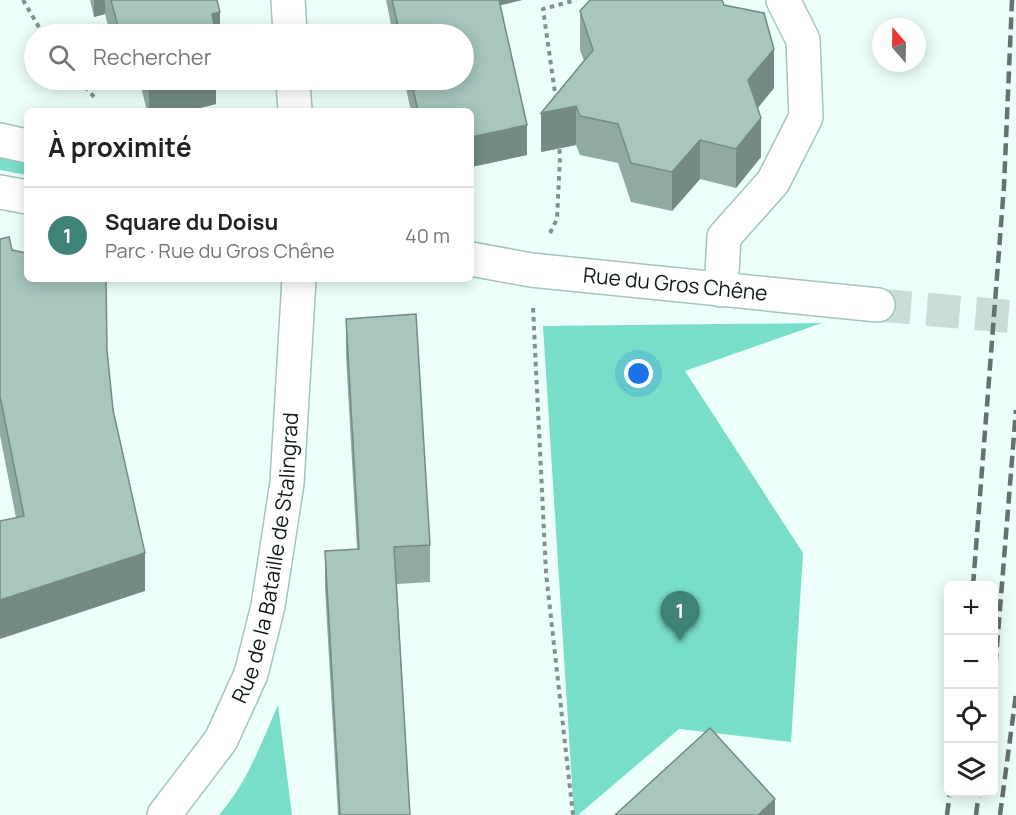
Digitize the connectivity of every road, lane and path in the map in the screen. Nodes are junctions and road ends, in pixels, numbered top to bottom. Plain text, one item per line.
1 (22, 0) edge
2 (288, 0) edge
3 (576, 0) edge
4 (783, 0) edge
5 (37, 24) edge
6 (289, 24) edge
7 (88, 90) edge
8 (294, 90) edge
9 (95, 98) dead end
10 (556, 101) edge
11 (295, 108) edge
12 (559, 134) edge
13 (0, 140) edge
14 (24, 145) edge
15 (0, 192) edge
16 (24, 196) edge
17 (474, 260) edge
18 (531, 270) junction
19 (299, 282) edge
20 (721, 290) junction
21 (878, 305) tunnel mouth
22 (164, 815) edge
23 (573, 815) edge

1 - 5 path
2 - 6 street
3 - 10 path
4 - 20 street
7 - 9 path
8 - 11 street
12 - 18 path
13 - 14 street
15 - 16 street
17 - 18 street, Rue du Gros Chêne
18 - 20 street, Rue du Gros Chêne
18 - 23 path
19 - 22 street, Rue de la Bataille de Stalingrad
20 - 21 street, Rue du Gros Chêne

